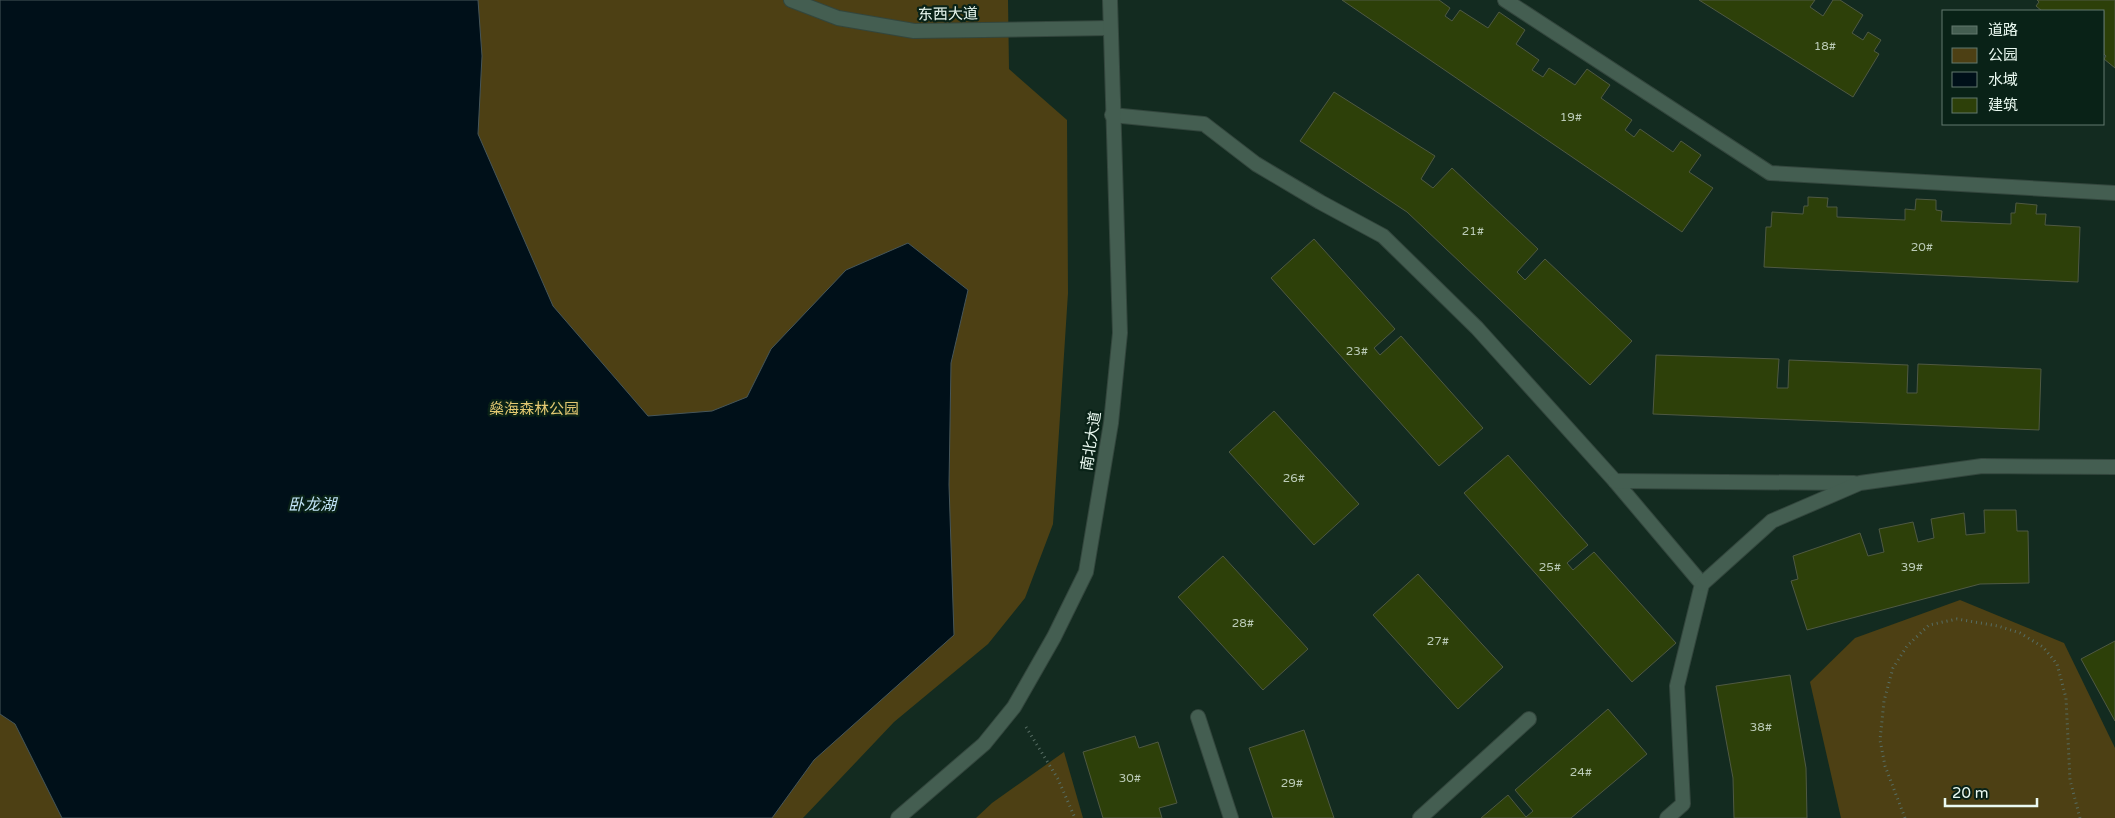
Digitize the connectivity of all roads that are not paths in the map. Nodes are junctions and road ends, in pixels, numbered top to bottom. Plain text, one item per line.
1 (791, 0) edge
2 (1110, 0) edge
3 (1505, 0) edge
4 (1110, 28) junction
5 (1112, 115) junction
6 (2115, 193) edge
7 (2115, 467) edge
8 (1615, 482) junction
9 (1860, 483) junction
10 (1702, 584) junction
11 (1198, 717) dead end
12 (1529, 719) dead end
13 (898, 818) edge
14 (1231, 818) edge
15 (1420, 818) edge
16 (1667, 818) edge

1 - 4 street, 东西大道
2 - 4 street, 南北大道
3 - 6 street
4 - 5 street, 南北大道
5 - 8 street
5 - 13 street, 南北大道
7 - 9 street
8 - 9 street
8 - 10 street
9 - 10 street
10 - 16 street
11 - 14 street
12 - 15 street

